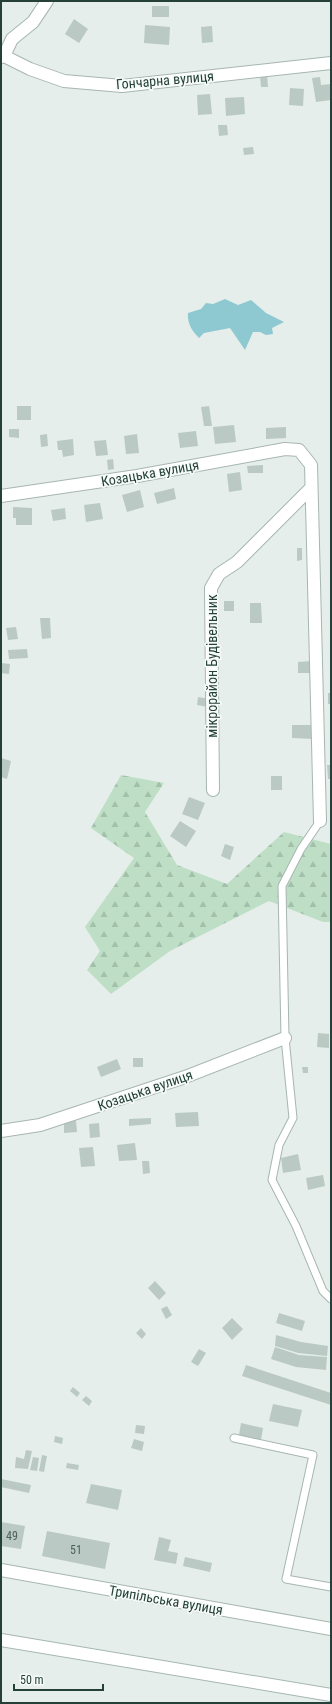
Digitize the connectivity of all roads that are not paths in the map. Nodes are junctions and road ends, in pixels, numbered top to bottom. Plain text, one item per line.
1 (47, 1) edge
2 (2, 56) edge
3 (331, 63) edge
4 (311, 488) junction
5 (1, 496) edge
6 (213, 790) dead end
7 (320, 821) joint
8 (285, 1038) junction
9 (1, 1131) edge
10 (331, 1299) edge
11 (234, 1438) dead end
12 (1, 1570) edge
13 (331, 1587) edge
14 (331, 1629) edge
15 (1, 1640) edge
16 (331, 1695) edge

1 - 2 street, Гончарна вулиця
2 - 3 street, Гончарна вулиця
4 - 5 street, Козацька вулиця
4 - 6 street, мікрорайон Будівельник
4 - 7 street
7 - 8 lane
8 - 9 street, Козацька вулиця
8 - 10 lane
11 - 13 lane
12 - 14 street, Трипільська вулиця
15 - 16 street

